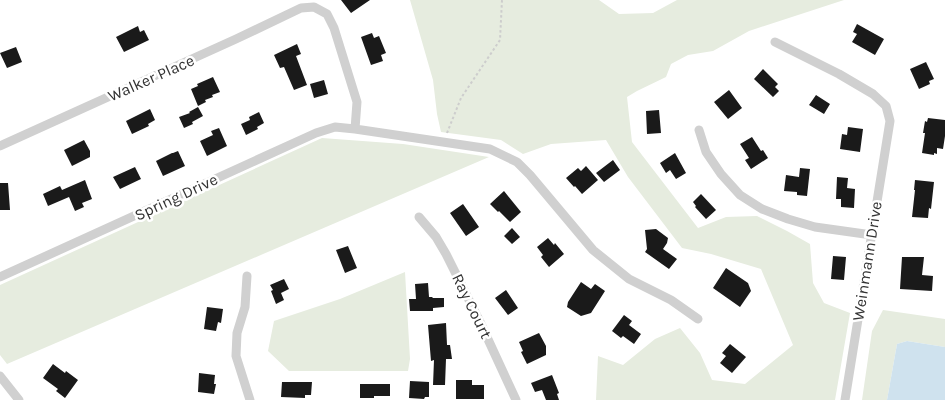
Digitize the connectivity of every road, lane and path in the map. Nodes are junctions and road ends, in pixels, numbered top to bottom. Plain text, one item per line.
1 (502, 0) edge
2 (775, 42) dead end
3 (355, 129) junction
4 (699, 130) dead end
5 (444, 143) junction
6 (0, 146) edge
7 (418, 217) dead end
8 (872, 236) junction
9 (0, 276) edge
10 (247, 276) dead end
11 (698, 319) dead end
12 (0, 376) edge
13 (19, 400) edge
14 (250, 400) edge
15 (516, 400) edge
16 (845, 400) edge

1 - 5 path
2 - 8 street, Weinmann Drive
3 - 5 street, Spring Drive
3 - 6 street, Walker Place
3 - 9 street, Spring Drive
4 - 8 street
5 - 11 street, Spring Drive
7 - 15 street, Ray Court
8 - 16 street, Weinmann Drive
10 - 14 street
12 - 13 street

